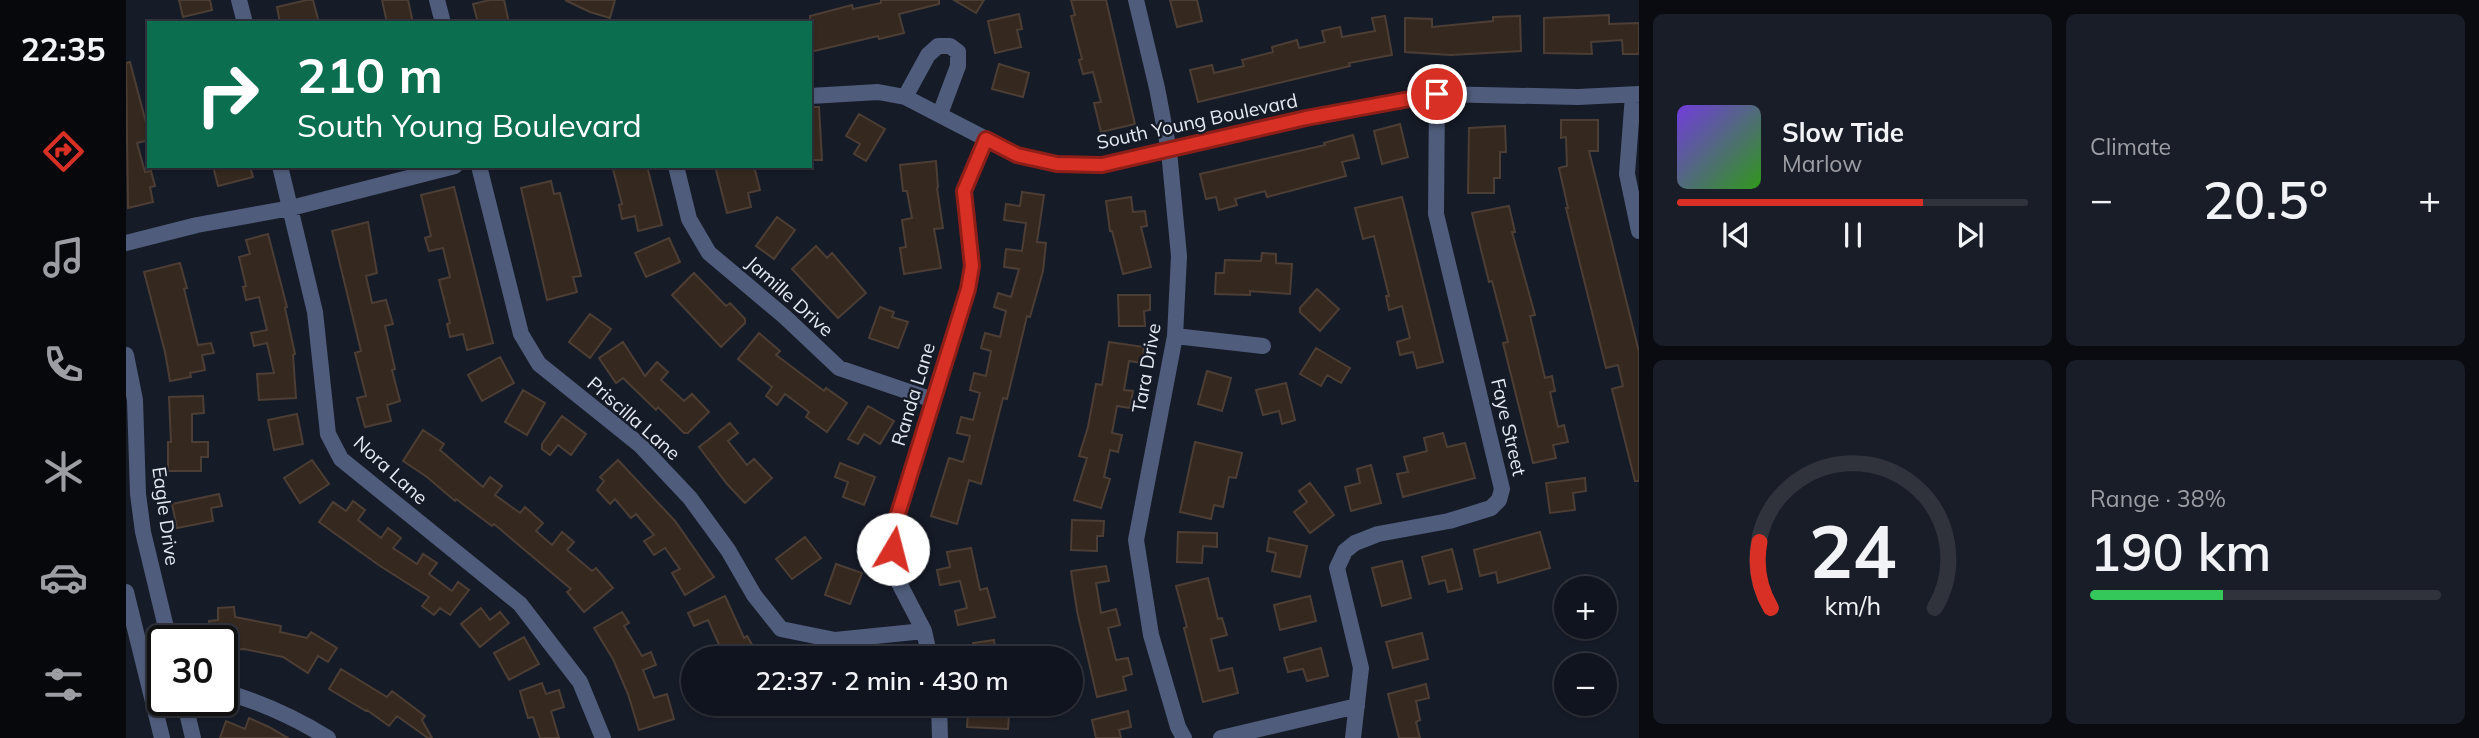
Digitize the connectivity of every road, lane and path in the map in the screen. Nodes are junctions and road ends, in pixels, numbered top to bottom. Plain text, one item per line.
1 (239, 0) edge
2 (437, 0) edge
3 (1136, 0) edge
4 (244, 21) edge
5 (442, 21) edge
6 (1437, 94) junction
7 (1636, 94) edge
8 (812, 96) edge
9 (905, 97) junction
10 (940, 114) junction
11 (986, 139) junction
12 (1168, 151) junction
13 (280, 168) edge
14 (447, 168) edge
15 (480, 168) edge
16 (676, 168) edge
17 (290, 208) junction
18 (1639, 231) edge
19 (126, 243) edge
20 (1175, 336) junction
21 (1263, 346) dead end
22 (126, 355) edge
23 (933, 400) junction
24 (126, 592) edge
25 (166, 625) edge
26 (924, 631) junction
27 (927, 646) edge
28 (147, 660) edge
29 (238, 695) edge
30 (1357, 706) junction
31 (161, 716) edge
32 (188, 716) edge
33 (939, 716) edge
34 (162, 738) edge
35 (193, 738) edge
36 (328, 738) edge
37 (603, 738) edge
38 (940, 738) edge
39 (1184, 738) edge
40 (1221, 738) edge
41 (1353, 738) edge

1 - 4 street
2 - 5 street
3 - 12 street, Tara Drive
6 - 7 street, South Young Boulevard
6 - 12 street, South Young Boulevard
6 - 30 street, Faye Street
7 - 18 street
8 - 9 street, South Young Boulevard
9 - 10 street, South Young Boulevard
9 - 10 street
10 - 11 street, South Young Boulevard
11 - 12 street, South Young Boulevard
11 - 23 street, Randa Lane
12 - 20 street, Tara Drive
13 - 17 street, Nora Lane
14 - 17 street
15 - 26 street, Priscilla Lane
16 - 23 street, Jamille Drive
17 - 19 street
17 - 37 street, Nora Lane
20 - 21 street
20 - 39 street, Tara Drive
22 - 25 street, Eagle Drive
23 - 26 street, Randa Lane
24 - 28 street
26 - 27 street, Randa Lane
29 - 36 street
30 - 40 street
30 - 41 street, Faye Street
31 - 34 street
32 - 35 street
33 - 38 street

